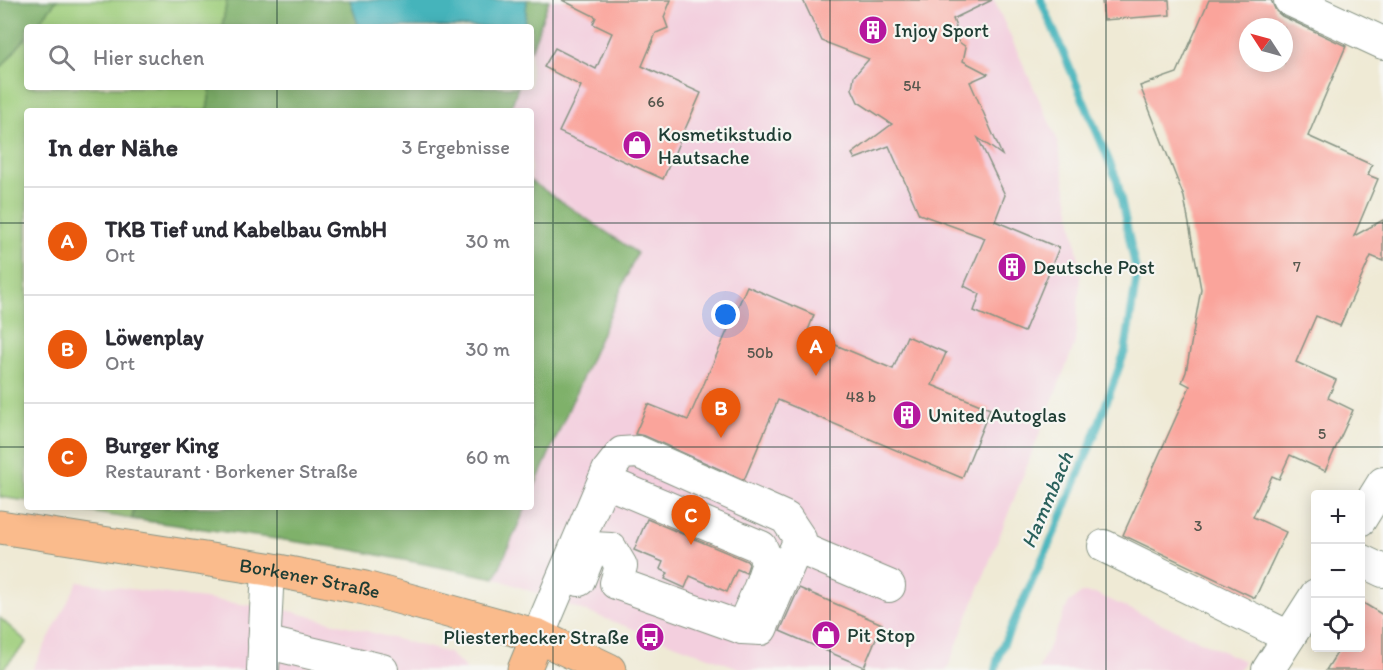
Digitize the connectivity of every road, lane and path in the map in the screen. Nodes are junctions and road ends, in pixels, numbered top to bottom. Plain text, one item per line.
1 (1290, 0) edge
2 (1383, 43) edge
3 (604, 481) junction
4 (1383, 483) edge
5 (1370, 516) edge
6 (0, 527) edge
7 (1104, 546) dead end
8 (796, 547) junction
9 (1365, 562) edge
10 (268, 569) junction
11 (1383, 571) edge
12 (889, 586) dead end
13 (556, 593) junction
14 (1314, 598) edge
15 (742, 628) junction
16 (538, 636) junction
17 (1289, 637) junction
18 (264, 656) edge
19 (382, 670) edge
20 (524, 670) edge
21 (609, 670) edge
22 (1268, 670) edge

1 - 2 street
3 - 8 street
3 - 13 street
3 - 15 street
4 - 5 street
6 - 10 main road, Borkener Straße
7 - 17 street
8 - 12 street
8 - 15 street
9 - 11 street
10 - 16 main road, Borkener Straße
10 - 18 street
13 - 15 street
13 - 16 street
14 - 17 street
16 - 20 main road
16 - 21 main road, Borkener Straße
17 - 22 street
18 - 19 street

